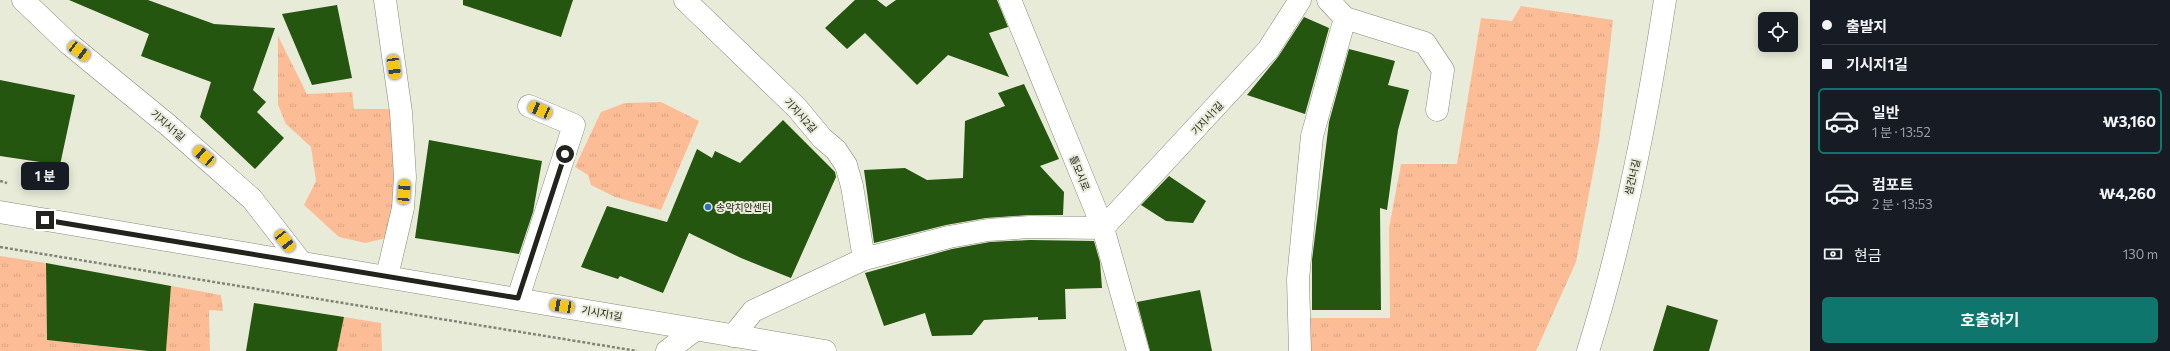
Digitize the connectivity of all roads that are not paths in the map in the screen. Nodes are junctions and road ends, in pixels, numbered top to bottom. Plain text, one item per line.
1 (23, 0) edge
2 (385, 0) edge
3 (685, 0) edge
4 (1010, 0) edge
5 (1300, 0) edge
6 (1328, 0) edge
7 (1665, 0) edge
8 (1345, 18) junction
9 (529, 106) dead end
10 (1437, 110) dead end
11 (0, 212) edge
12 (1103, 228) junction
13 (864, 259) junction
14 (301, 262) junction
15 (387, 276) junction
16 (518, 298) junction
17 (695, 330) junction
18 (732, 336) junction
19 (668, 351) edge
20 (825, 351) edge
21 (1138, 351) edge
22 (1300, 351) edge
23 (1588, 351) edge

1 - 14 street, 기지시1길
2 - 15 street
3 - 13 street, 기지시2길
4 - 12 street, 틀모시로
5 - 12 street, 기지시1길
6 - 8 street
7 - 23 street, 샘건너길
8 - 10 street
8 - 22 street
9 - 16 street
11 - 14 street, 기시지1길
12 - 13 street
12 - 21 street, 틀모시로
13 - 18 street
14 - 15 street, 기시지1길
15 - 16 street, 기시지1길
16 - 17 street, 기시지1길
17 - 18 street, 기시지1길
17 - 19 street
18 - 20 street, 기시지1길

